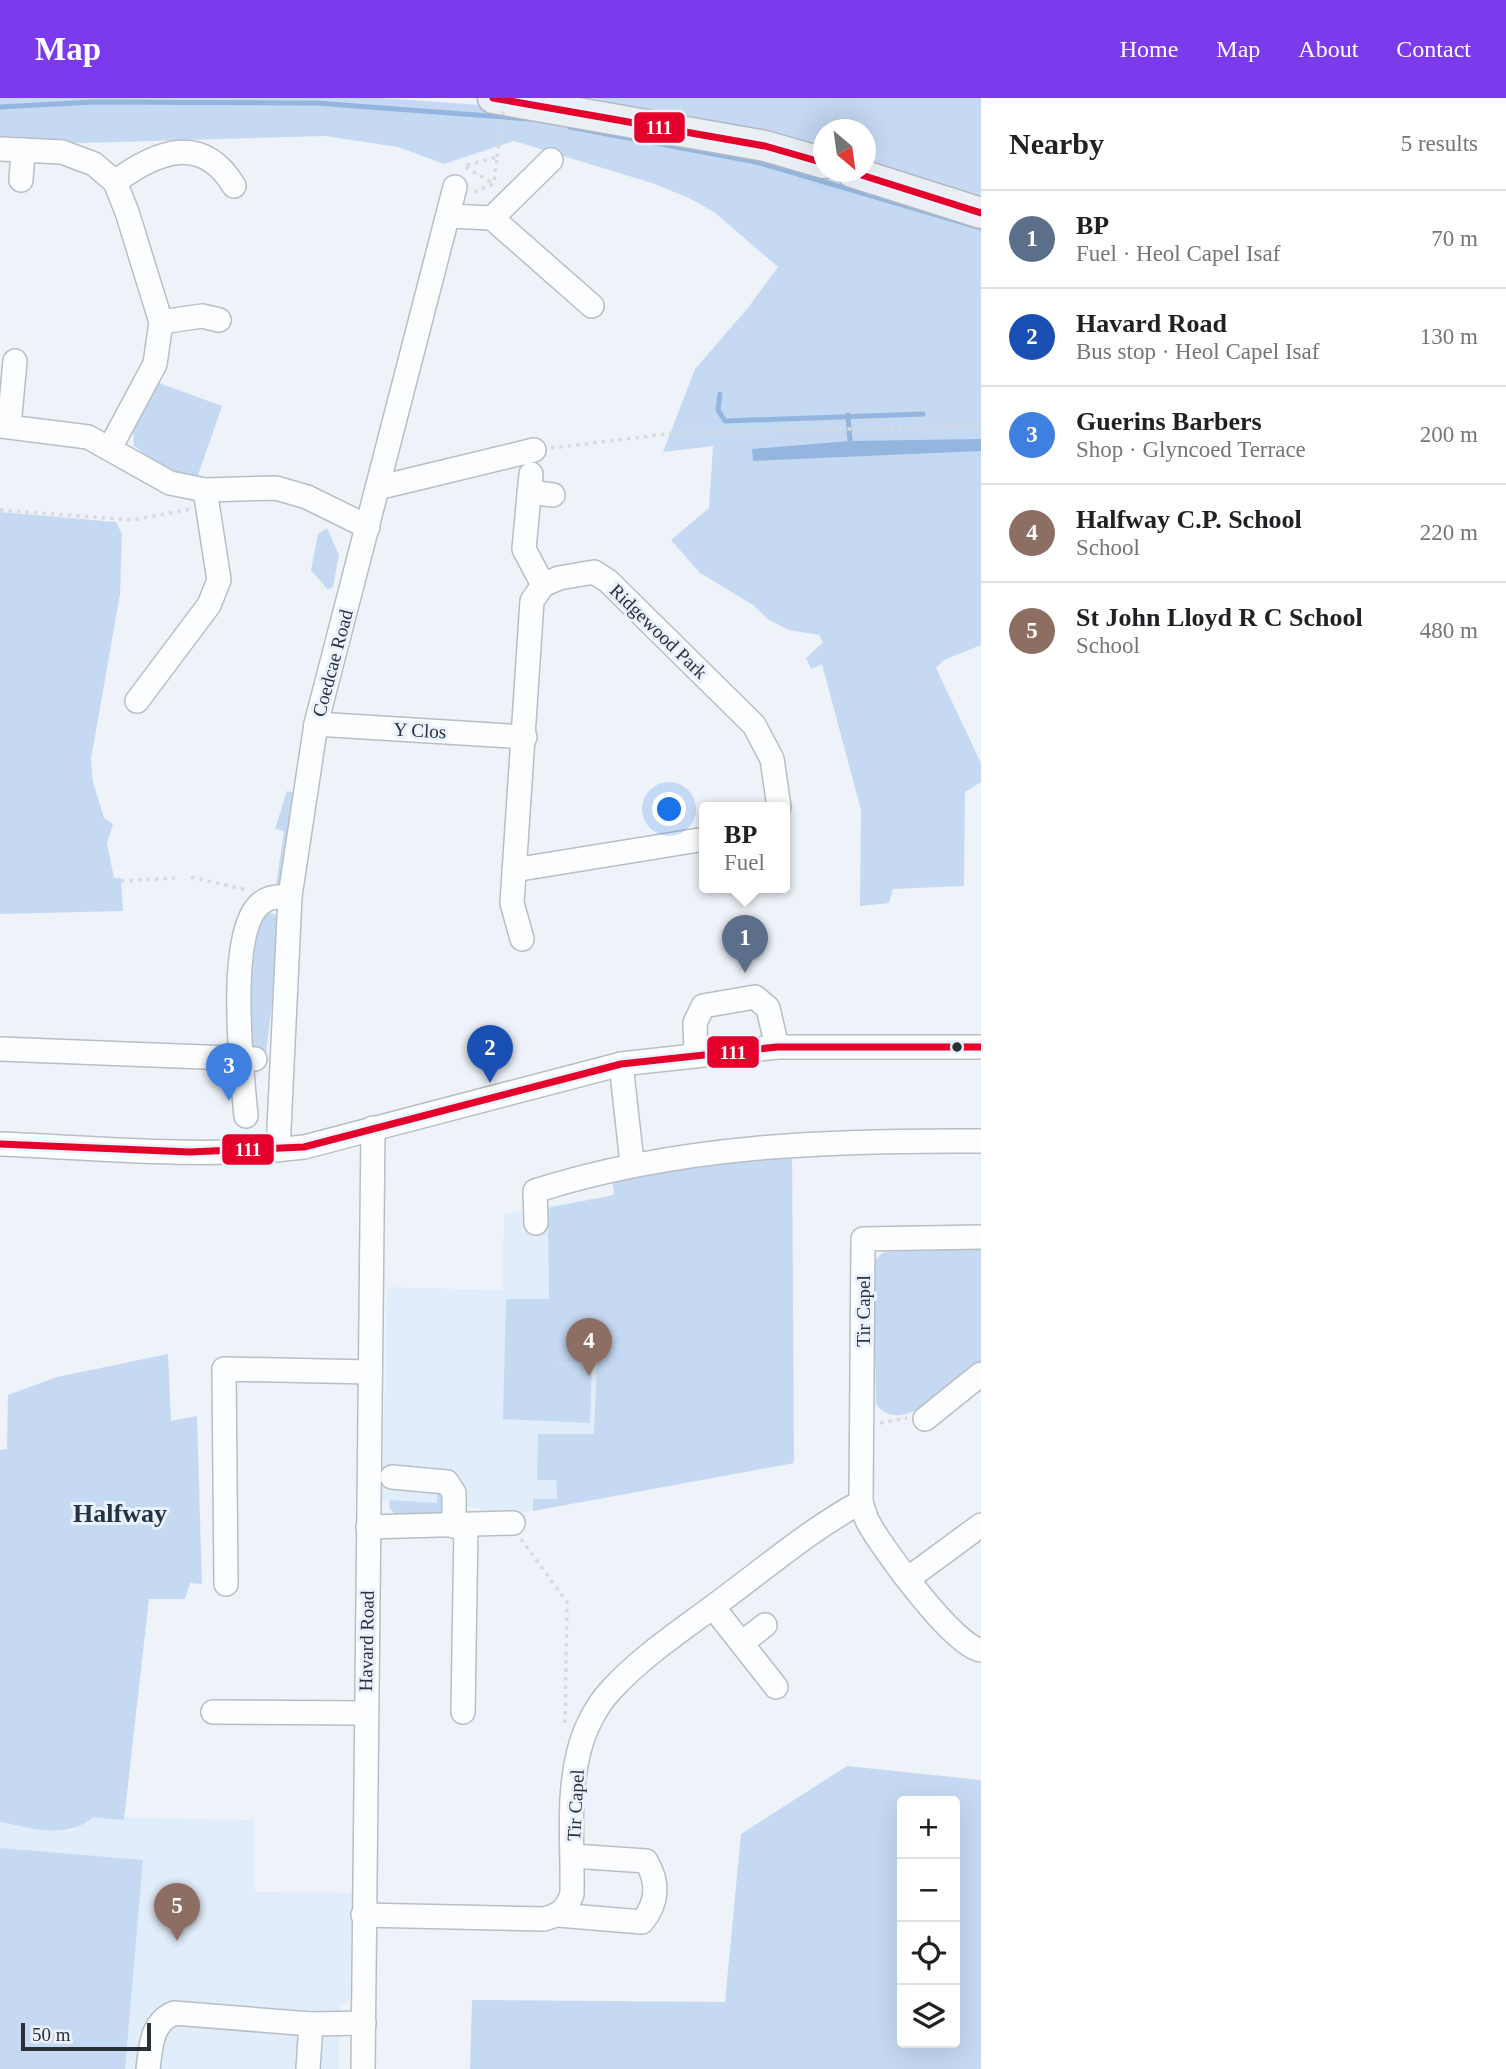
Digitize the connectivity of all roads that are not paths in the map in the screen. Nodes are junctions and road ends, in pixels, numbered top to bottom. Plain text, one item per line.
1 (493, 98) edge
2 (0, 149) edge
3 (23, 150) junction
4 (551, 160) dead end
5 (813, 160) edge
6 (231, 171) dead end
7 (21, 180) dead end
8 (876, 180) edge
9 (115, 182) junction
10 (981, 213) edge
11 (492, 218) junction
12 (592, 306) dead end
13 (219, 320) dead end
14 (161, 322) junction
15 (15, 361) dead end
16 (4, 426) edge
17 (110, 448) junction
18 (534, 450) road end
19 (377, 488) junction
20 (553, 495) dead end
21 (206, 498) junction
22 (368, 527) junction
23 (543, 585) junction
24 (137, 701) dead end
25 (316, 724) junction
26 (524, 737) junction
27 (778, 802) edge
28 (699, 840) edge
29 (514, 870) junction
30 (281, 897) junction
31 (522, 939) dead end
32 (777, 1047) junction
33 (981, 1047) edge
34 (0, 1049) edge
35 (696, 1055) junction
36 (248, 1058) junction
37 (621, 1064) junction
38 (246, 1116) dead end
39 (373, 1128) junction
40 (981, 1140) edge
41 (0, 1144) edge
42 (278, 1150) junction
43 (632, 1163) junction
44 (536, 1223) dead end
45 (981, 1237) edge
46 (370, 1372) junction
47 (981, 1374) edge
48 (918, 1418) road end
49 (392, 1477) dead end
50 (861, 1502) junction
51 (981, 1525) edge
52 (460, 1526) junction
53 (368, 1527) junction
54 (514, 1527) road end
55 (909, 1578) junction
56 (226, 1584) dead end
57 (713, 1607) junction
58 (765, 1625) dead end
59 (742, 1643) junction
60 (981, 1650) edge
61 (776, 1687) dead end
62 (213, 1712) dead end
63 (463, 1712) dead end
64 (365, 1713) junction
65 (573, 1856) junction
66 (363, 1915) junction
67 (558, 1915) junction
68 (363, 2023) junction
69 (311, 2024) junction
70 (362, 2067) edge
71 (148, 2069) edge
72 (308, 2069) edge

1 - 5 main road
2 - 3 street
3 - 7 street
3 - 9 street
4 - 11 street
6 - 9 street
8 - 10 main road
9 - 14 street
11 - 12 street
11 - 19 street, Coedcae Road
13 - 14 street
14 - 17 street
15 - 16 street
16 - 17 street
17 - 21 street
18 - 19 street
19 - 22 street, Coedcae Road
20 - 23 street
21 - 22 street
21 - 24 street
22 - 25 street, Coedcae Road
23 - 26 street
23 - 27 street, Ridgewood Park
25 - 26 street, Y Clos
25 - 30 street, Coedcae Road
26 - 29 street
28 - 29 street
29 - 31 street
30 - 36 street
30 - 42 street, Coedcae Road
32 - 33 street
32 - 35 street
32 - 35 street
34 - 36 street
35 - 37 street
36 - 38 street
37 - 39 street
37 - 43 street
39 - 42 street
39 - 46 street, Havard Road
40 - 43 street
41 - 42 street
43 - 44 street
45 - 50 street, Tir Capel
46 - 53 street, Havard Road
46 - 56 street
47 - 48 street
49 - 52 street
50 - 55 street, Tir Capel
50 - 57 street, Tir Capel
51 - 55 street
52 - 53 street
52 - 54 street
52 - 63 street
53 - 64 street, Havard Road
55 - 60 street, Tir Capel
57 - 59 street
57 - 65 street, Tir Capel
58 - 59 street
59 - 61 street
62 - 64 street
64 - 66 street, Havard Road
65 - 67 street, Tir Capel
65 - 67 street
66 - 67 street
66 - 68 street, Havard Road
68 - 69 street
68 - 70 street, Havard Road
69 - 71 street
69 - 72 street

